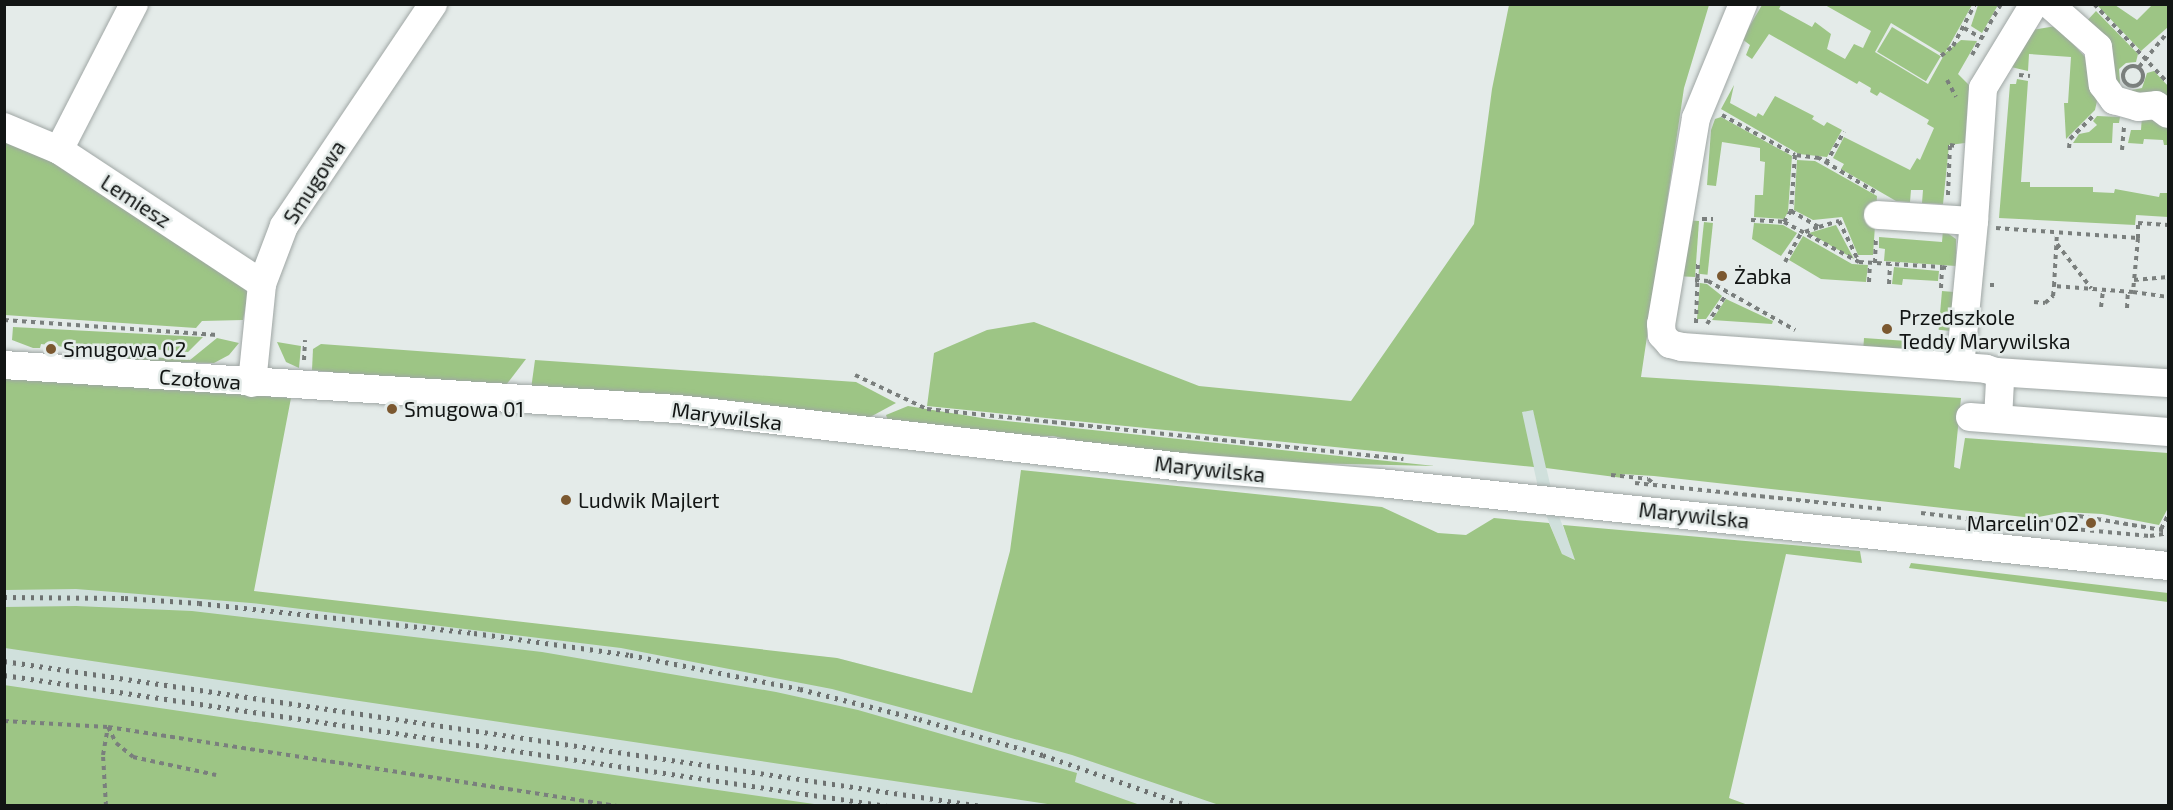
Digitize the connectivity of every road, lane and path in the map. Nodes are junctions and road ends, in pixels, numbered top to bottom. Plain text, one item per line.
1 (134, 4) edge
2 (434, 4) edge
3 (1743, 4) edge
4 (1975, 4) edge
5 (2034, 4) edge
6 (2049, 4) edge
7 (2094, 4) edge
8 (1964, 28) junction
9 (2169, 32) edge
10 (1982, 38) dead end
11 (2163, 38) junction
12 (2169, 40) edge
13 (1941, 56) dead end
14 (2144, 58) junction
15 (2139, 67) junction
16 (2169, 83) edge
17 (2103, 106) dead end
18 (1715, 112) dead end
19 (2169, 114) edge
20 (2124, 123) dead end
21 (4, 127) edge
22 (1844, 132) dead end
23 (2069, 148) dead end
24 (59, 150) junction
25 (2122, 150) dead end
26 (1795, 155) junction
27 (1826, 163) junction
28 (1702, 208) dead end
29 (1791, 211) junction
30 (1878, 215) junction
31 (1751, 220) dead end
32 (1784, 222) junction
33 (1984, 224) junction
34 (2169, 225) edge
35 (1819, 227) junction
36 (1701, 229) dead end
37 (1803, 232) junction
38 (2057, 232) junction
39 (2138, 238) junction
40 (2056, 244) junction
41 (1699, 260) dead end
42 (1785, 262) dead end
43 (1859, 262) junction
44 (1873, 263) junction
45 (1890, 264) junction
46 (1942, 267) dead end
47 (2169, 277) edge
48 (1669, 278) junction
49 (1697, 280) junction
50 (2134, 280) junction
51 (1869, 282) dead end
52 (262, 284) junction
53 (1889, 284) dead end
54 (2054, 286) junction
55 (2092, 289) junction
56 (2103, 290) junction
57 (2131, 292) junction
58 (1727, 293) junction
59 (2169, 297) edge
60 (2034, 302) dead end
61 (2101, 306) dead end
62 (2127, 308) dead end
63 (4, 320) edge
64 (1706, 325) junction
65 (1717, 325) dead end
66 (1773, 328) dead end
67 (1795, 330) junction
68 (1807, 331) dead end
69 (217, 335) dead end
70 (4, 365) edge
71 (1960, 367) junction
72 (1996, 372) junction
73 (855, 375) dead end
74 (252, 383) junction
75 (2169, 383) edge
76 (1970, 417) dead end
77 (1998, 419) junction
78 (2169, 432) edge
79 (1406, 459) dead end
80 (1611, 475) dead end
81 (1654, 484) junction
82 (1623, 495) junction
83 (1886, 509) dead end
84 (1909, 512) dead end
85 (2169, 515) edge
86 (2018, 526) junction
87 (2049, 528) dead end
88 (2060, 528) dead end
89 (2161, 529) junction
90 (2169, 532) edge
91 (1983, 545) junction
92 (2169, 566) edge
93 (4, 721) edge
94 (108, 728) junction
95 (216, 774) dead end
96 (106, 806) edge
97 (617, 806) edge

1 - 24 street
2 - 52 street, Smugowa
3 - 48 street
4 - 8 path
5 - 33 street
6 - 19 street
7 - 14 path
8 - 10 path
8 - 13 path
9 - 11 path
11 - 12 path
11 - 14 path
14 - 15 path
14 - 16 path
15 - 15 path
17 - 23 path
18 - 26 path
20 - 25 path
21 - 24 street, Lemiesz
22 - 27 path
24 - 52 street, Lemiesz
26 - 27 path
26 - 29 path
27 - 30 path
28 - 36 path
29 - 32 path
29 - 35 path
30 - 33 street
30 - 44 path
31 - 32 path
32 - 37 path
33 - 38 path
33 - 71 street
34 - 39 path
35 - 37 path
35 - 43 path
37 - 42 path
37 - 43 path
38 - 39 path
38 - 40 path
39 - 50 path
40 - 54 path
40 - 55 path
41 - 49 path
43 - 44 path
44 - 45 path
44 - 51 path
45 - 46 path
45 - 53 path
47 - 50 path
48 - 49 path
48 - 71 street
49 - 58 path
49 - 64 path
50 - 57 path
52 - 74 street, Smugowa
54 - 55 path
54 - 60 path
55 - 56 path
56 - 57 path
56 - 61 path
57 - 59 path
57 - 62 path
58 - 64 path
58 - 67 path
63 - 69 path
64 - 65 path
66 - 67 path
67 - 68 path
70 - 74 street, Czołowa
71 - 72 street
72 - 75 street
72 - 77 street
73 - 79 path
74 - 82 street, Marywilska
76 - 77 street
77 - 78 street
80 - 81 path
81 - 82 path
81 - 83 path
82 - 91 street, Marywilska
84 - 86 path
85 - 89 path
86 - 87 path
86 - 89 path
86 - 91 path
88 - 90 path
89 - 90 path
91 - 92 street, Marywilska
93 - 94 path
94 - 95 path
94 - 96 path
94 - 97 path

